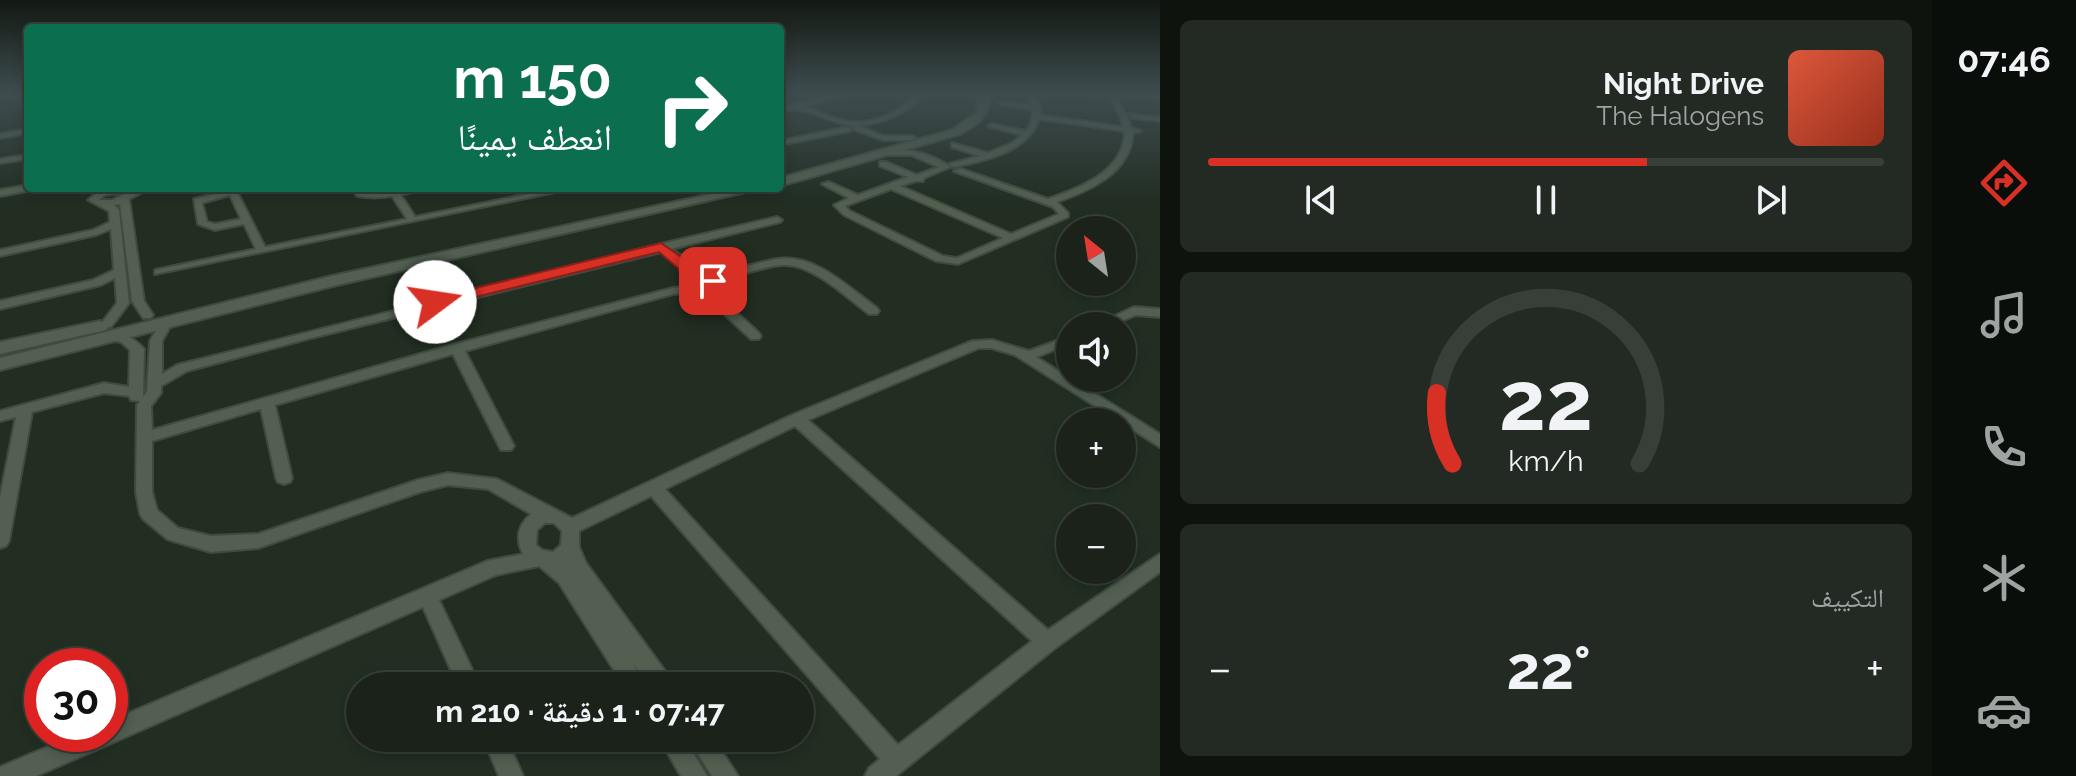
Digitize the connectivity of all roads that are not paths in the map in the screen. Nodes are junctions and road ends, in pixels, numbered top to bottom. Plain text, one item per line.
1 (836, 129) edge
2 (855, 129) edge
3 (858, 129) edge
4 (942, 129) edge
5 (961, 129) edge
6 (1006, 129) edge
7 (1031, 129) edge
8 (1039, 129) edge
9 (1126, 129) edge
10 (1137, 131) joint
11 (24, 132) edge
12 (1028, 134) junction
13 (0, 136) edge
14 (916, 140) junction
15 (784, 142) edge
16 (955, 145) dead end
17 (882, 155) junction
18 (987, 156) junction
19 (24, 158) edge
20 (0, 161) edge
21 (955, 167) junction
22 (784, 174) edge
23 (920, 179) junction
24 (784, 181) edge
25 (826, 184) dead end
26 (894, 188) junction
27 (24, 189) edge
28 (123, 192) edge
29 (226, 192) edge
30 (233, 192) edge
31 (359, 192) edge
32 (400, 192) edge
33 (550, 192) edge
34 (706, 192) edge
35 (739, 192) edge
36 (395, 193) junction
37 (100, 195) edge
38 (1, 196) edge
39 (858, 199) junction
40 (1049, 202) junction
41 (412, 219) junction
42 (777, 220) dead end
43 (247, 221) junction
44 (116, 228) junction
45 (1011, 238) junction
46 (661, 247) junction
47 (261, 249) junction
48 (0, 253) edge
49 (685, 266) junction
50 (120, 271) junction
51 (159, 272) dead end
52 (694, 285) junction
53 (712, 286) junction
54 (136, 289) junction
55 (122, 290) junction
56 (56, 294) junction
57 (229, 295) junction
58 (0, 305) edge
59 (873, 311) dead end
60 (1132, 312) edge
61 (1160, 313) edge
62 (147, 315) junction
63 (166, 323) junction
64 (110, 330) junction
65 (755, 336) dead end
66 (1056, 346) edge
67 (0, 348) edge
68 (457, 348) junction
69 (0, 354) edge
70 (1021, 354) junction
71 (155, 361) junction
72 (0, 364) edge
73 (136, 365) junction
74 (182, 368) junction
75 (154, 384) junction
76 (104, 388) junction
77 (140, 398) junction
78 (267, 401) junction
79 (25, 409) junction
80 (0, 416) edge
81 (797, 419) junction
82 (144, 438) junction
83 (1160, 441) edge
84 (506, 446) dead end
85 (284, 478) dead end
86 (653, 487) junction
87 (522, 502) junction
88 (551, 517) junction
89 (525, 535) junction
90 (570, 537) junction
91 (0, 541) edge
92 (543, 558) junction
93 (1160, 562) edge
94 (494, 567) junction
95 (427, 595) junction
96 (1047, 642) junction
97 (463, 672) edge
98 (627, 672) edge
99 (652, 672) edge
100 (128, 724) edge
101 (64, 752) edge
102 (500, 752) edge
103 (679, 752) edge
104 (709, 752) edge
105 (896, 760) junction
106 (8, 776) edge
107 (511, 776) edge
108 (695, 776) edge
109 (726, 776) edge
110 (877, 776) edge

1 - 15 street
2 - 17 street
3 - 14 street
4 - 14 street
5 - 14 street
6 - 12 street
7 - 12 street
8 - 21 street
9 - 10 street
10 - 40 street
11 - 13 street
12 - 18 street
14 - 17 street
14 - 21 street
16 - 18 street
17 - 21 street
17 - 22 street
17 - 23 street
17 - 24 street
18 - 21 street
19 - 20 street
21 - 23 street
21 - 40 street
23 - 26 street
25 - 39 street
26 - 39 street
26 - 45 street
27 - 38 street
28 - 37 street
28 - 54 street
29 - 43 street
30 - 43 street
31 - 36 street
32 - 36 street
33 - 41 street
34 - 57 street
35 - 63 street
36 - 41 street
37 - 44 street
39 - 45 street
40 - 45 street
41 - 47 street
42 - 46 street
43 - 47 street
44 - 48 street
44 - 50 street
46 - 49 street
46 - 74 street
47 - 51 street
49 - 52 street
49 - 53 street
50 - 55 street
50 - 56 street
52 - 53 street
52 - 53 street
52 - 68 street
53 - 59 street
53 - 65 street
54 - 55 street
54 - 62 street
55 - 56 street
55 - 64 street
56 - 58 street
57 - 62 street
57 - 69 street
60 - 61 street
62 - 64 street
63 - 64 street
63 - 71 street
64 - 67 street
64 - 72 street
64 - 73 street
66 - 70 street
68 - 78 street
68 - 84 street
70 - 81 street
70 - 83 street
71 - 73 street
71 - 74 street
71 - 75 street
73 - 76 street
73 - 77 street
74 - 75 street
75 - 77 street
76 - 77 street
76 - 79 street
77 - 82 street
78 - 82 street
78 - 85 street
79 - 80 street
79 - 91 street
81 - 86 street
81 - 96 street
82 - 87 street
86 - 90 street
86 - 105 street
87 - 88 street
87 - 89 street
88 - 89 street
88 - 90 street
89 - 92 street
89 - 94 street
90 - 92 street
90 - 99 street
92 - 94 street
92 - 98 street
93 - 96 street
94 - 95 street
95 - 97 street
95 - 100 street
96 - 105 street
101 - 106 street
102 - 107 street
103 - 108 street
104 - 109 street
105 - 110 street

